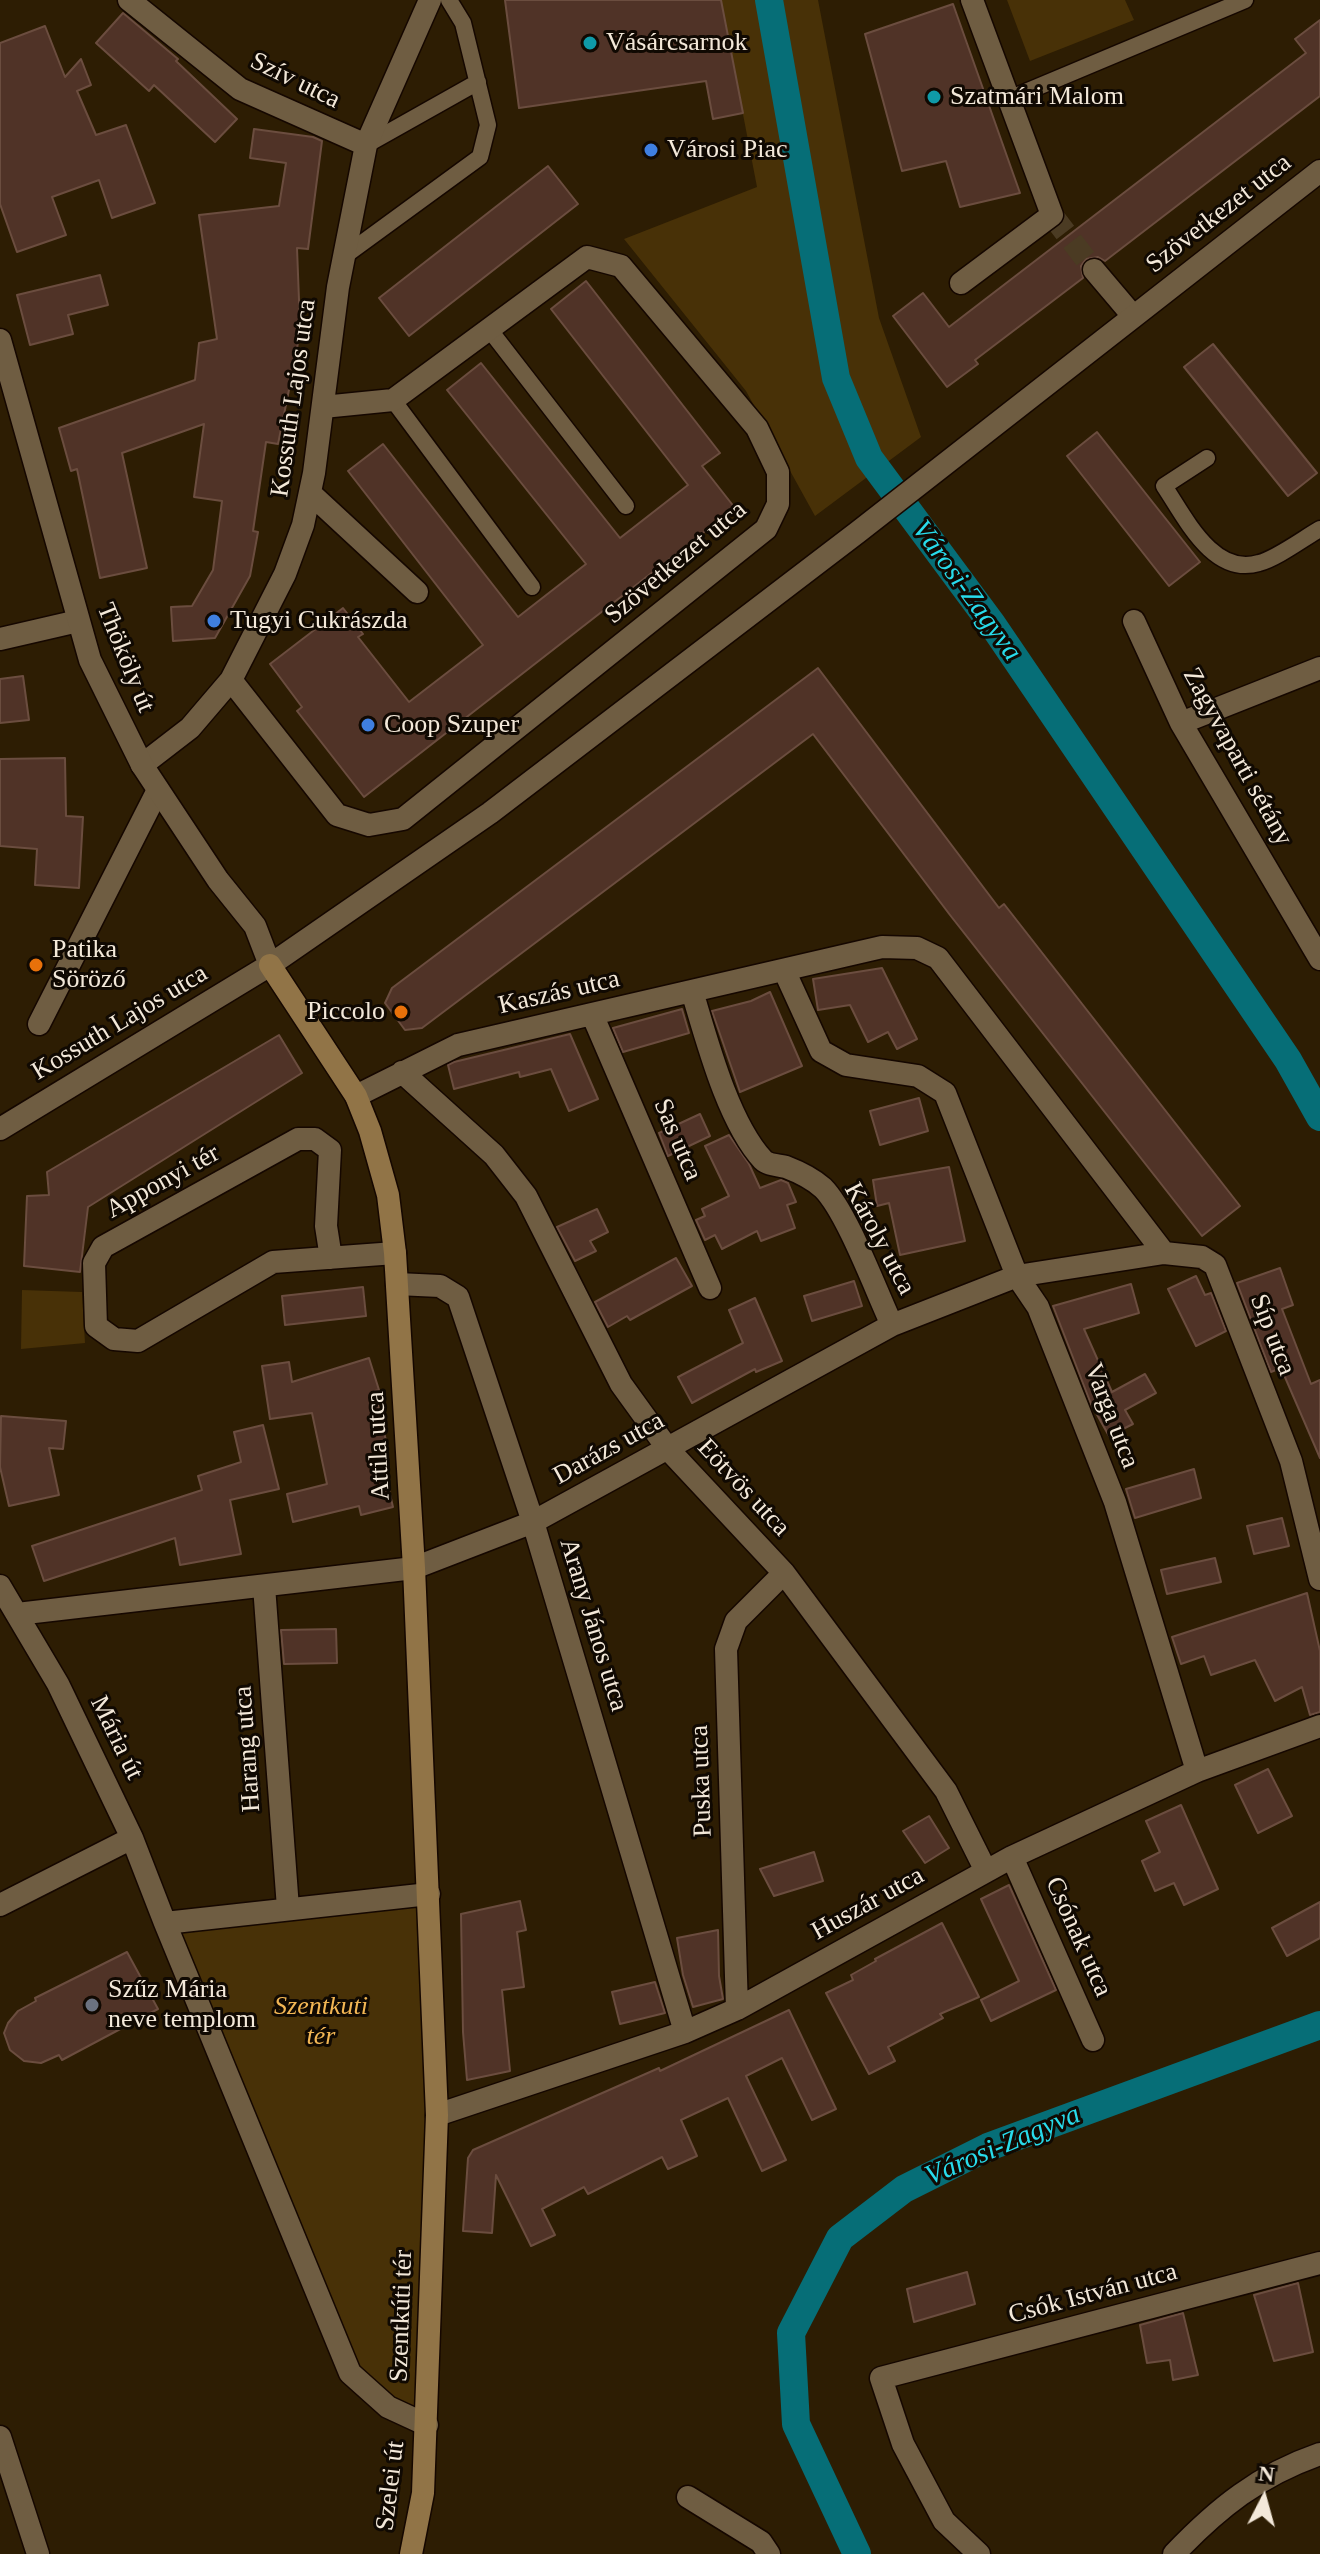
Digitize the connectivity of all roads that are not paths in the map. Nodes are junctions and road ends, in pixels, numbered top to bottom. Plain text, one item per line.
1 (129, 0) edge
2 (430, 0) edge
3 (449, 0) edge
4 (972, 0) edge
5 (1245, 0) edge
6 (478, 82) junction
7 (1009, 99) junction
8 (366, 145) junction
9 (1320, 171) edge
10 (343, 257) junction
11 (1094, 270) tunnel mouth
12 (961, 283) dead end
13 (1133, 316) junction
14 (489, 329) junction
15 (0, 340) edge
16 (393, 400) junction
17 (323, 407) junction
18 (1207, 458) dead end
19 (310, 493) junction
20 (626, 506) dead end
21 (1320, 529) edge
22 (532, 587) dead end
23 (417, 592) dead end
24 (78, 621) junction
25 (1134, 621) dead end
26 (0, 639) edge
27 (1320, 668) edge
28 (231, 680) junction
29 (1181, 723) junction
30 (142, 765) junction
31 (158, 790) junction
32 (1320, 959) edge
33 (270, 965) junction
34 (784, 970) junction
35 (692, 991) junction
36 (592, 1014) junction
37 (39, 1024) dead end
38 (402, 1072) junction
39 (356, 1096) junction
40 (0, 1129) edge
41 (395, 1253) junction
42 (1164, 1253) junction
43 (1202, 1257) joint
44 (331, 1258) junction
45 (1017, 1276) junction
46 (397, 1284) junction
47 (710, 1288) dead end
48 (892, 1325) junction
49 (668, 1449) junction
50 (533, 1522) junction
51 (414, 1568) junction
52 (784, 1573) junction
53 (1320, 1579) edge
54 (0, 1586) edge
55 (264, 1586) junction
56 (17, 1614) junction
57 (1320, 1726) edge
58 (1197, 1771) junction
59 (132, 1838) junction
60 (1012, 1857) junction
61 (986, 1871) junction
62 (429, 1894) junction
63 (0, 1905) edge
64 (288, 1908) junction
65 (165, 1923) junction
66 (737, 2009) junction
67 (685, 2032) junction
68 (1093, 2040) dead end
69 (437, 2115) junction
70 (1320, 2263) edge
71 (427, 2425) junction
72 (0, 2437) edge
73 (1320, 2454) edge
74 (688, 2497) dead end
75 (38, 2554) edge
76 (411, 2554) edge
77 (769, 2554) edge
78 (979, 2554) edge
79 (1174, 2554) edge

1 - 8 street, Szív utca
2 - 8 street, Kossuth Lajos utca
3 - 6 lane
4 - 7 street
5 - 7 lane
6 - 8 lane
6 - 10 lane
7 - 12 street
8 - 10 street, Kossuth Lajos utca
9 - 13 street, Szövetkezet utca
10 - 17 street, Kossuth Lajos utca
11 - 13 street
13 - 33 street, Szövetkezet utca
14 - 16 street, Szövetkezet utca
14 - 20 lane
14 - 28 street, Szövetkezet utca
15 - 24 street, Thököly út
16 - 17 street
16 - 22 lane
17 - 19 street, Kossuth Lajos utca
18 - 21 lane
19 - 23 street
19 - 28 street, Kossuth Lajos utca
24 - 26 street
24 - 30 street, Thököly út
25 - 29 street, Zagyvaparti sétány
27 - 29 street
28 - 30 street, Kossuth Lajos utca
29 - 32 street, Zagyvaparti sétány
30 - 31 street, Thököly út
31 - 33 street, Thököly út
31 - 37 street
33 - 39 main road, Attila utca
33 - 40 street, Kossuth Lajos utca
34 - 35 street, Kaszás utca
34 - 42 street, Kaszás utca
34 - 45 street, Varga utca
35 - 36 street, Kaszás utca
35 - 48 street, Károly utca
36 - 38 street, Kaszás utca
36 - 47 street, Sas utca
38 - 39 street, Kaszás utca
38 - 49 street, Eötvös utca
39 - 41 main road, Attila utca
41 - 44 street, Apponyi tér
41 - 46 main road, Attila utca
42 - 43 street, Darázs utca
42 - 45 street, Darázs utca
43 - 53 street, Síp utca
44 - 44 street, Apponyi tér
45 - 48 street, Darázs utca
45 - 58 street, Varga utca
46 - 50 street, Arany János utca
46 - 51 main road, Attila utca
48 - 49 street, Darázs utca
49 - 50 street, Darázs utca
49 - 52 street, Eötvös utca
50 - 51 street, Darázs utca
50 - 67 street, Arany János utca
51 - 55 street, Darázs utca
51 - 62 main road, Attila utca
52 - 61 street, Eötvös utca
52 - 66 street, Puska utca
54 - 56 street, Mária út
55 - 56 street, Darázs utca
55 - 64 street, Harang utca
56 - 59 street, Mária út
57 - 58 street, Huszár utca
58 - 60 street, Huszár utca
59 - 63 street
59 - 65 street, Mária út
60 - 61 street, Huszár utca
60 - 68 street, Csónak utca
61 - 66 street, Huszár utca
62 - 64 street
62 - 69 main road, Szentkúti tér
64 - 65 street
65 - 71 street, Szentkúti tér
66 - 67 street, Huszár utca
67 - 69 street, Huszár utca
69 - 71 main road, Szentkúti tér
70 - 78 street, Csók István utca
71 - 76 main road, Szelei út
72 - 75 street
73 - 79 street
74 - 77 street

